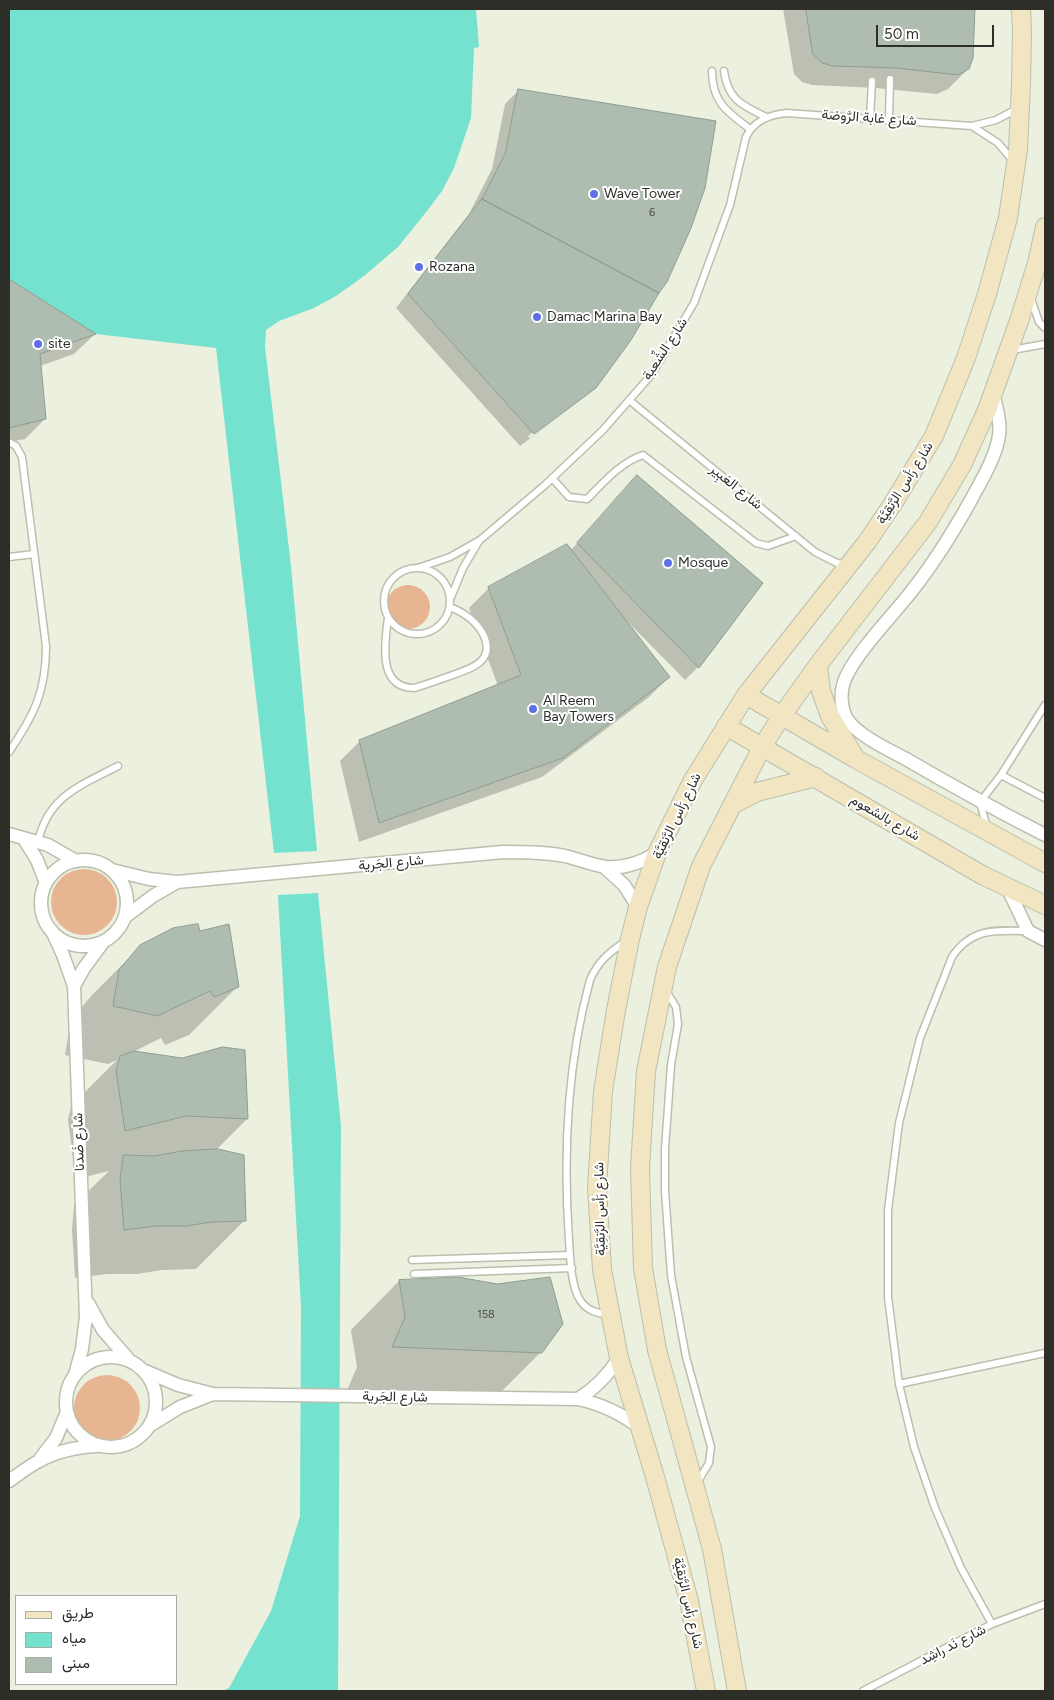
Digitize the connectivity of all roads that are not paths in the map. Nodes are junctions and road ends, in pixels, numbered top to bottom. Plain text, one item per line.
1 (1012, 9) edge
2 (1021, 9) edge
3 (1022, 31) junction
4 (712, 71) dead end
5 (724, 71) dead end
6 (890, 79) dead end
7 (872, 81) dead end
8 (1020, 107) junction
9 (766, 118) junction
10 (870, 118) junction
11 (889, 119) junction
12 (972, 126) junction
13 (750, 129) junction
14 (1016, 165) junction
15 (1044, 233) edge
16 (1029, 290) junction
17 (1045, 328) edge
18 (1045, 344) edge
19 (1008, 351) junction
20 (993, 392) junction
21 (629, 400) junction
22 (9, 442) edge
23 (552, 478) junction
24 (796, 536) junction
25 (480, 540) junction
26 (34, 554) junction
27 (9, 557) edge
28 (848, 565) junction
29 (418, 568) junction
30 (450, 598) junction
31 (450, 607) junction
32 (388, 618) junction
33 (818, 665) junction
34 (746, 695) junction
35 (1045, 705) edge
36 (781, 717) junction
37 (726, 726) junction
38 (762, 747) junction
39 (9, 752) edge
40 (856, 759) junction
41 (118, 766) dead end
42 (1001, 775) junction
43 (816, 778) junction
44 (1045, 798) edge
45 (980, 802) junction
46 (732, 805) junction
47 (988, 831) junction
48 (9, 834) edge
49 (1045, 835) edge
50 (24, 839) junction
51 (38, 842) junction
52 (657, 853) junction
53 (76, 861) junction
54 (1045, 863) edge
55 (604, 867) junction
56 (112, 870) junction
57 (177, 882) junction
58 (46, 883) junction
59 (1007, 887) junction
60 (1045, 905) edge
61 (638, 908) junction
62 (125, 917) junction
63 (52, 931) junction
64 (1028, 931) junction
65 (630, 939) junction
66 (1045, 940) edge
67 (104, 942) junction
68 (74, 986) junction
69 (663, 987) junction
70 (570, 1255) junction
71 (412, 1260) dead end
72 (572, 1268) junction
73 (414, 1274) dead end
74 (85, 1298) junction
75 (610, 1316) junction
76 (1045, 1353) edge
77 (619, 1358) junction
78 (131, 1362) junction
79 (145, 1371) junction
80 (75, 1375) junction
81 (899, 1384) junction
82 (213, 1394) junction
83 (578, 1398) junction
84 (67, 1412) junction
85 (150, 1426) junction
86 (640, 1428) junction
87 (97, 1446) junction
88 (38, 1461) junction
89 (9, 1481) edge
90 (694, 1484) junction
91 (1045, 1604) edge
92 (992, 1624) junction
93 (706, 1691) edge
94 (737, 1691) edge
95 (863, 1691) edge

1 - 3 street
2 - 3 street, شارع رَأس الرَّنقِيَّة
3 - 8 street, شارع رَأس الرَّنقِيَّة
4 - 13 lane
5 - 9 lane
6 - 11 lane
7 - 10 lane
8 - 12 lane, شارع غابة الرَّوضة
8 - 14 street, شارع رَأس الرَّنقِيَّة
9 - 10 lane, شارع غابة الرَّوضة
9 - 13 lane, شارع غابة الرَّوضة
10 - 11 lane, شارع غابة الرَّوضة
11 - 12 lane, شارع غابة الرَّوضة
12 - 14 lane, شارع غابة الرَّوضة
13 - 21 lane, شارع الشِّعبة
14 - 28 street, شارع رَأس الرَّنقِيَّة
15 - 16 street
16 - 17 lane
16 - 19 street
18 - 19 lane
19 - 20 street
20 - 33 street
20 - 45 street
21 - 23 lane, شارع الشِّعبة
21 - 24 lane, شارع العَبِير
22 - 26 lane
23 - 24 lane
23 - 25 lane, شارع الشِّعبة
24 - 28 lane, شارع العَبِير
25 - 29 lane, شارع الشِّعبة
25 - 30 lane, شارع الشِّعبة
26 - 27 lane
26 - 39 lane
28 - 34 street, شارع رَأس الرَّنقِيَّة
29 - 30 lane
29 - 32 lane
30 - 31 lane
31 - 32 lane
31 - 32 lane
33 - 36 street
33 - 40 street
34 - 36 street
34 - 37 street, شارع رَأس الرَّنقِيَّة
35 - 42 lane
36 - 38 street
36 - 40 street
37 - 38 street, شارع بالشعوم
37 - 52 street, شارع رَأس الرَّنقِيَّة
38 - 43 street, شارع بالشعوم
38 - 46 street
40 - 47 street
41 - 51 lane
42 - 44 lane
42 - 45 lane
43 - 46 street
43 - 59 street, شارع بالشعوم
45 - 47 lane
45 - 49 street
46 - 69 street
47 - 54 street
48 - 50 street
50 - 51 street
50 - 58 street
51 - 53 street
52 - 55 street, شارع الجَرية
52 - 61 street, شارع رَأس الرَّنقِيَّة
53 - 56 street
53 - 58 street
55 - 57 street, شارع الجَرية
55 - 61 street, شارع الجَرية
56 - 57 street, شارع الجَرية
56 - 62 street
57 - 62 street, شارع الجَرية
58 - 63 street
59 - 60 street, شارع بالشعوم
59 - 64 street
61 - 65 street, شارع رَأس الرَّنقِيَّة
62 - 67 street
63 - 67 street
63 - 68 street, شارع ضَدنا
64 - 66 street
64 - 81 lane
65 - 70 lane
65 - 75 street, شارع رَأس الرَّنقِيَّة
67 - 68 street
68 - 74 street, شارع ضَدنا
69 - 90 street
69 - 90 lane
70 - 71 lane
70 - 72 lane
72 - 73 lane
72 - 75 lane
74 - 78 street, شارع ضَدنا
74 - 80 street, شارع ضَدنا
75 - 77 street, شارع رَأس الرَّنقِيَّة
76 - 81 lane
77 - 83 street
77 - 86 street, شارع رَأس الرَّنقِيَّة
78 - 79 street
78 - 80 street
79 - 82 street, شارع الجَرية
79 - 85 street
80 - 84 street
81 - 92 lane
82 - 83 street, شارع الجَرية
82 - 85 street, شارع الجَرية
83 - 86 street, شارع الجَرية
84 - 87 street
84 - 88 street
85 - 87 street
86 - 93 street, شارع رَأس الرَّنقِيَّة
87 - 88 street
88 - 89 street
90 - 94 street
91 - 92 lane, شارع نَد راشِد
92 - 95 lane, شارع نَد راشِد

